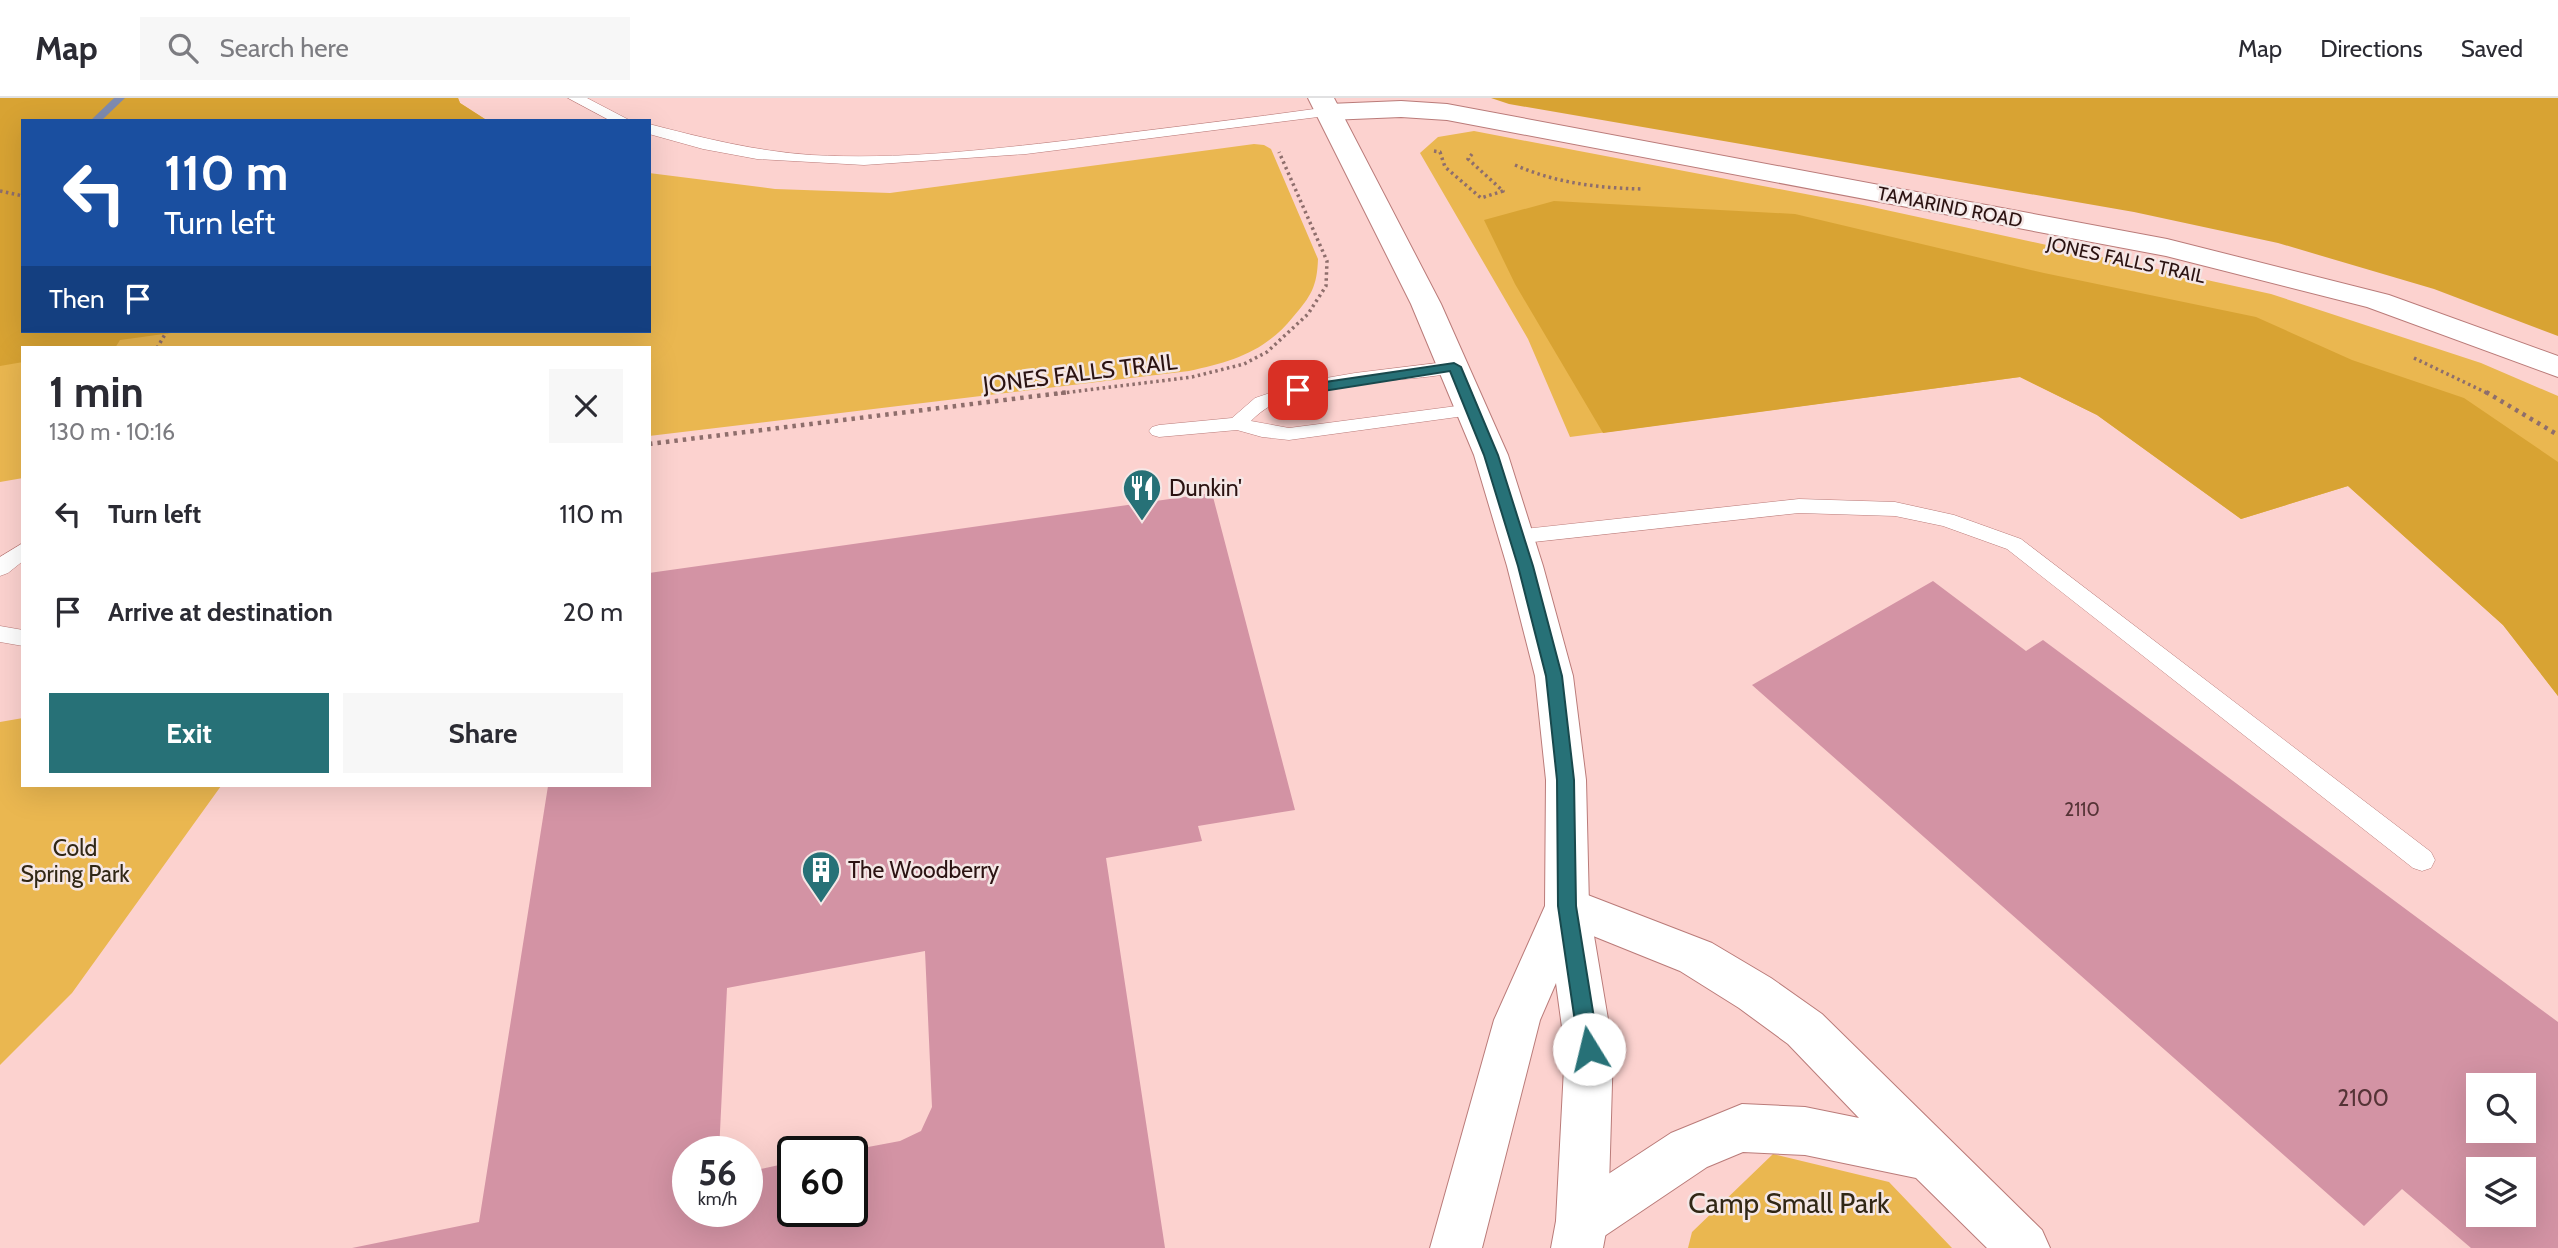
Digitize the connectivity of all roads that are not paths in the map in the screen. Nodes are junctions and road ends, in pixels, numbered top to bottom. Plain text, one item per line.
1 (575, 98) edge
2 (1325, 105) edge
3 (620, 119) edge
4 (651, 130) edge
5 (1454, 367) junction
6 (2558, 367) edge
7 (1472, 410) junction
8 (1238, 424) junction
9 (1159, 431) dead end
10 (1516, 537) junction
11 (21, 552) edge
12 (0, 568) edge
13 (0, 634) edge
14 (21, 638) edge
15 (2422, 860) dead end
16 (1567, 906) junction
17 (1929, 1157) junction
18 (1580, 1235) edge
19 (1458, 1242) edge
20 (2024, 1248) edge

1 - 3 lane
2 - 4 lane
2 - 5 street
2 - 6 street, TAMARIND ROAD
5 - 7 street
5 - 8 lane
7 - 8 lane
7 - 10 street
8 - 9 lane
10 - 15 lane
10 - 16 street
11 - 12 lane
13 - 14 lane
16 - 17 street
16 - 18 street
16 - 19 street
17 - 18 street
17 - 20 street

